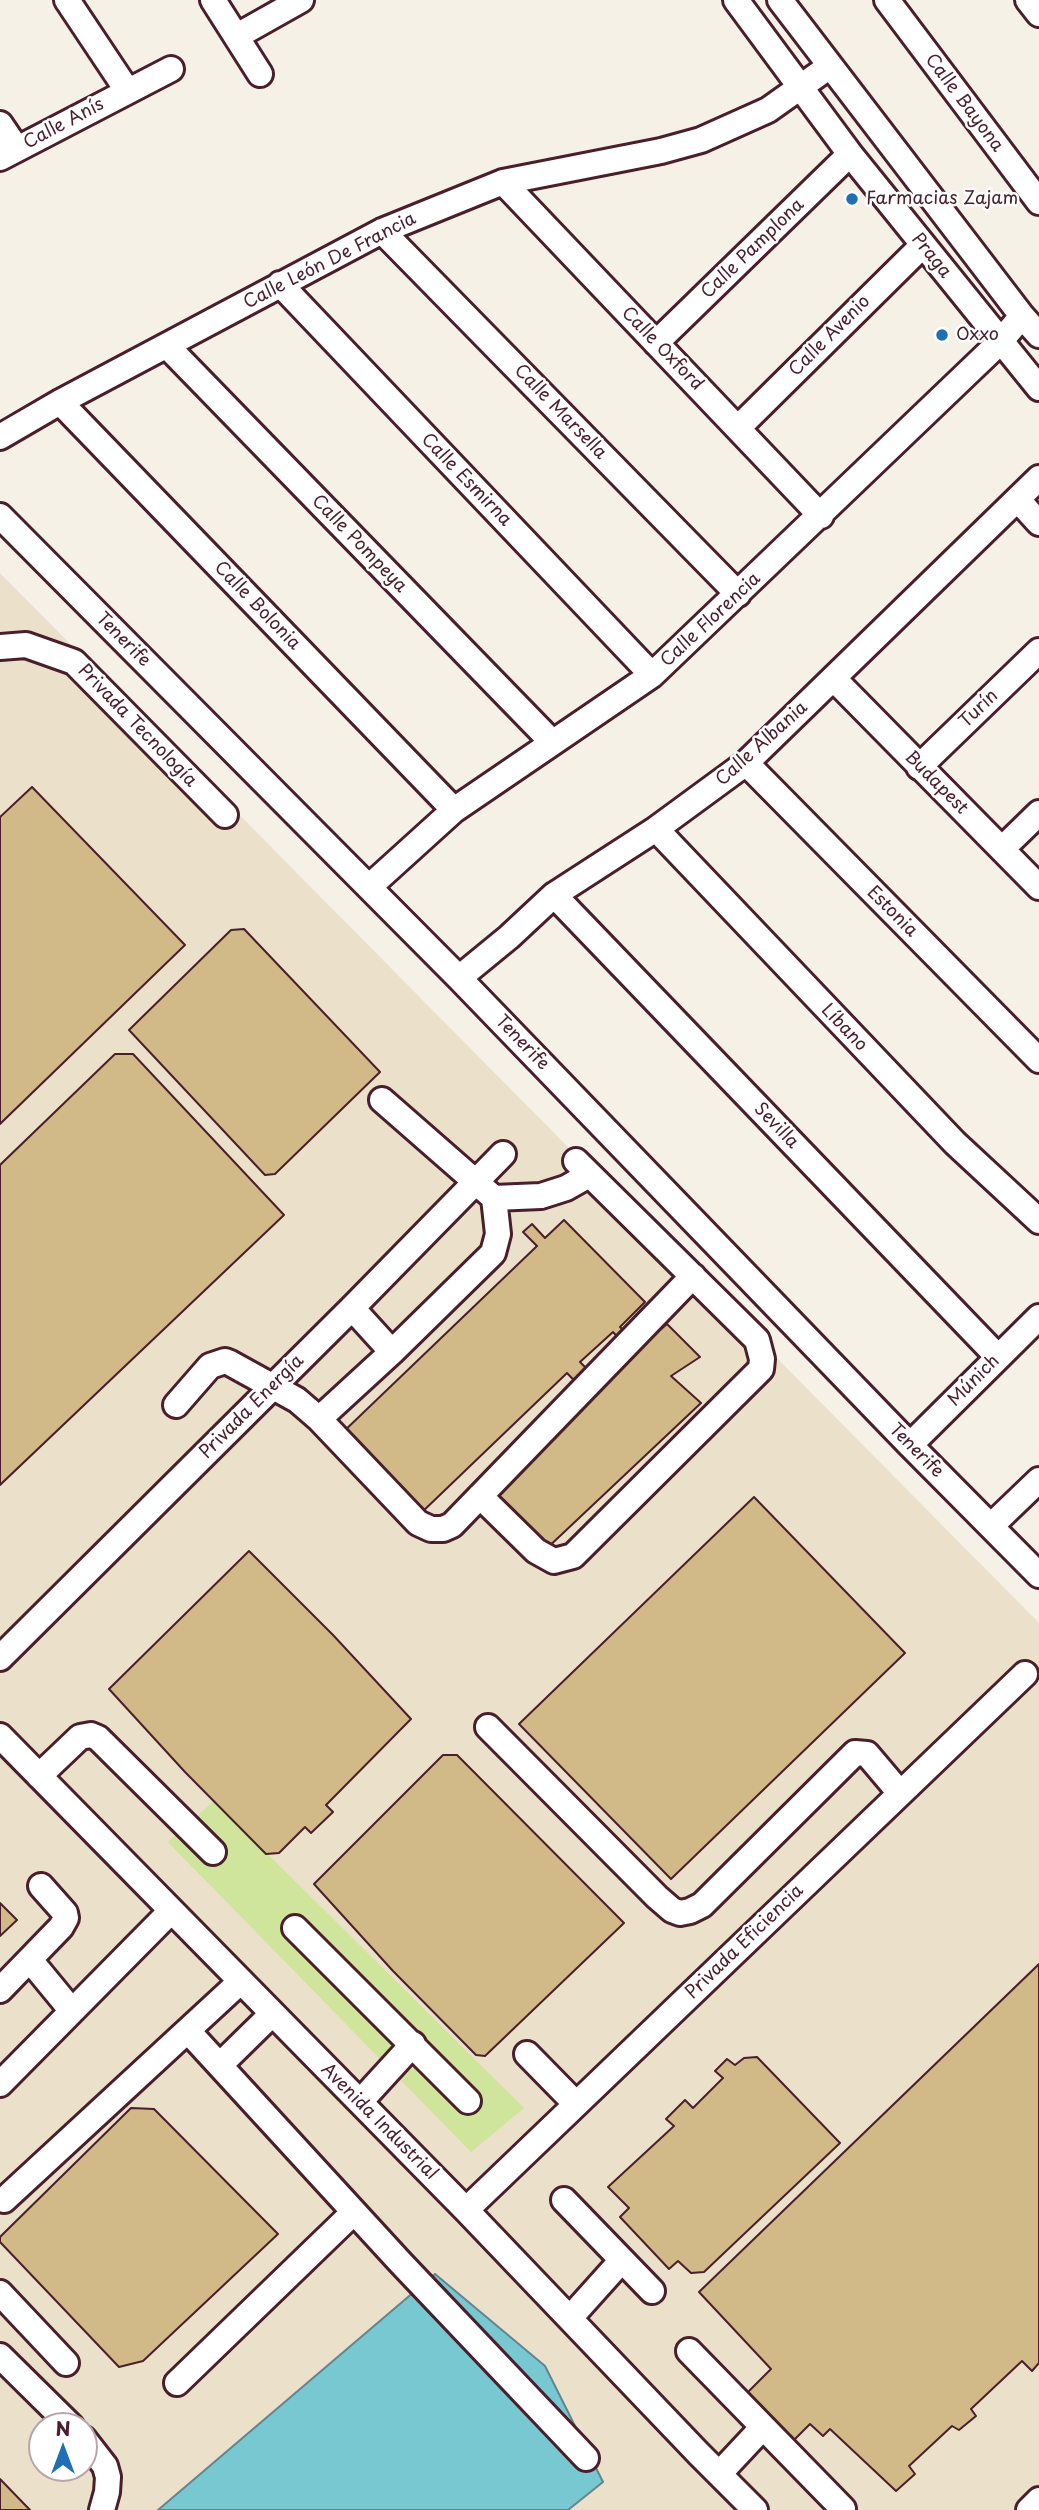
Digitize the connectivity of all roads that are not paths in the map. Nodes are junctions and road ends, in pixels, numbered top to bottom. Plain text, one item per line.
1 (67, 0) edge
2 (212, 0) edge
3 (301, 0) edge
4 (736, 0) edge
5 (780, 0) edge
6 (1028, 0) edge
7 (888, 2) edge
8 (1039, 14) edge
9 (237, 36) junction
10 (830, 66) junction
11 (171, 69) dead end
12 (260, 74) dead end
13 (800, 88) junction
14 (127, 90) junction
15 (0, 124) edge
16 (9, 154) edge
17 (850, 154) junction
18 (503, 182) junction
19 (1039, 202) edge
20 (382, 230) junction
21 (922, 246) junction
22 (280, 284) junction
23 (1021, 316) junction
24 (1039, 335) edge
25 (1000, 342) junction
26 (656, 343) junction
27 (167, 346) junction
28 (1035, 375) edge
29 (60, 402) junction
30 (739, 427) junction
31 (0, 437) edge
32 (1039, 478) edge
33 (1018, 500) junction
34 (0, 516) edge
35 (821, 516) junction
36 (1039, 523) edge
37 (738, 594) junction
38 (0, 648) edge
39 (1039, 651) edge
40 (652, 676) junction
41 (834, 678) junction
42 (552, 742) junction
43 (746, 763) junction
44 (919, 767) junction
45 (454, 810) junction
46 (1039, 813) edge
47 (225, 815) dead end
48 (656, 829) junction
49 (1002, 849) junction
50 (369, 887) junction
51 (1039, 887) edge
52 (554, 895) junction
53 (459, 978) junction
54 (1039, 1060) edge
55 (382, 1100) dead end
56 (502, 1154) dead end
57 (485, 1189) junction
58 (1039, 1220) edge
59 (693, 1276) junction
60 (352, 1308) junction
61 (1039, 1317) edge
62 (392, 1352) junction
63 (998, 1357) junction
64 (271, 1387) junction
65 (176, 1405) dead end
66 (319, 1419) junction
67 (910, 1445) junction
68 (1039, 1480) edge
69 (480, 1496) junction
70 (991, 1526) junction
71 (1039, 1575) edge
72 (0, 1658) edge
73 (1025, 1674) dead end
74 (488, 1727) dead end
75 (0, 1736) edge
76 (39, 1776) junction
77 (900, 1793) junction
78 (213, 1852) dead end
79 (41, 1886) dead end
80 (171, 1912) junction
81 (295, 1928) dead end
82 (30, 1960) junction
83 (240, 1982) junction
84 (0, 1990) edge
85 (72, 2011) junction
86 (272, 2014) junction
87 (188, 2031) junction
88 (413, 2044) junction
89 (527, 2054) dead end
90 (220, 2065) junction
91 (0, 2084) edge
92 (468, 2101) dead end
93 (360, 2102) junction
94 (576, 2104) junction
95 (4, 2200) dead end
96 (564, 2200) dead end
97 (466, 2210) junction
98 (354, 2212) junction
99 (622, 2260) junction
100 (652, 2291) dead end
101 (0, 2293) edge
102 (570, 2318) junction
103 (689, 2351) dead end
104 (0, 2356) edge
105 (66, 2363) dead end
106 (177, 2383) dead end
107 (57, 2412) edge
108 (763, 2427) junction
109 (98, 2457) edge
110 (586, 2458) dead end
111 (719, 2474) junction
112 (1039, 2500) edge
113 (746, 2507) edge
114 (843, 2509) edge
115 (102, 2510) edge
116 (1029, 2510) edge

1 - 14 street
2 - 9 street
3 - 9 street
4 - 13 street, Praga
5 - 10 street, Praga
6 - 8 street
7 - 19 street, Calle Bayona
9 - 12 street
10 - 13 street, Calle León De Francia
10 - 23 street, Praga
11 - 14 street, Calle Anís
13 - 17 street, Praga
13 - 18 street, Calle León De Francia
14 - 16 street, Calle Anís
15 - 16 street
17 - 21 street, Praga
17 - 26 street, Calle Pamplona
18 - 20 street, Calle León De Francia
18 - 26 street, Calle Oxford
20 - 22 street, Calle León De Francia
20 - 37 street, Calle Marsella
21 - 25 street, Praga
21 - 30 street, Calle Avenio
22 - 27 street, Calle León De Francia
22 - 40 street, Calle Esmirna
23 - 24 street, Praga
23 - 25 street, Calle Florencia
25 - 28 street, Praga
25 - 35 street, Calle Florencia
26 - 30 street, Calle Oxford
27 - 29 street, Calle León De Francia
27 - 42 street, Calle Pompeya
29 - 31 street, Calle León De Francia
29 - 45 street, Calle Bolonia
30 - 35 street, Calle Oxford
32 - 33 street, Calle Albania
33 - 36 street
33 - 41 street, Calle Albania
34 - 50 street, Tenerife
35 - 37 street, Calle Florencia
37 - 40 street, Calle Florencia
38 - 47 street, Privada Tecnología
39 - 44 street, Turín
40 - 42 street, Calle Florencia
41 - 43 street, Calle Albania
41 - 44 street, Budapest
42 - 45 street, Calle Florencia
43 - 48 street, Calle Albania
43 - 54 street, Estonia
44 - 49 street, Budapest
45 - 50 street, Calle Florencia
46 - 49 street
48 - 52 street, Calle Albania
48 - 58 street, Líbano
49 - 51 street, Budapest
50 - 53 street, Tenerife
52 - 53 street, Calle Albania
52 - 63 street, Sevilla
53 - 67 street, Tenerife
55 - 57 street
56 - 57 street, Privada Energía
57 - 59 street
57 - 60 street, Privada Energía
57 - 62 street
59 - 69 street
59 - 69 street
60 - 62 street
60 - 64 street, Privada Energía
61 - 63 street, Múnich
62 - 66 street
63 - 67 street, Múnich
64 - 65 street
64 - 66 street
64 - 72 street, Privada Energía
66 - 69 street
67 - 70 street, Tenerife
68 - 70 street
70 - 71 street, Tenerife
73 - 77 street, Privada Eficiencia
74 - 77 street
75 - 76 street, Avenida Industrial
76 - 78 street
76 - 80 street, Avenida Industrial
77 - 94 street, Privada Eficiencia
79 - 82 street
80 - 83 street, Avenida Industrial
80 - 85 street
81 - 88 street
82 - 84 street
82 - 85 street
83 - 86 street, Avenida Industrial
83 - 87 street
85 - 91 street
86 - 90 street
86 - 93 street, Avenida Industrial
87 - 90 street
87 - 95 street
88 - 92 street
88 - 93 street
89 - 94 street
90 - 98 street
93 - 97 street, Avenida Industrial
94 - 97 street, Privada Eficiencia
96 - 99 street
97 - 102 street, Avenida Industrial
98 - 106 street
98 - 110 street
99 - 100 street
99 - 102 street
101 - 105 street
102 - 111 street, Avenida Industrial
103 - 108 street
104 - 107 street
108 - 111 street
108 - 114 street
109 - 115 street
111 - 113 street, Avenida Industrial
112 - 116 street

